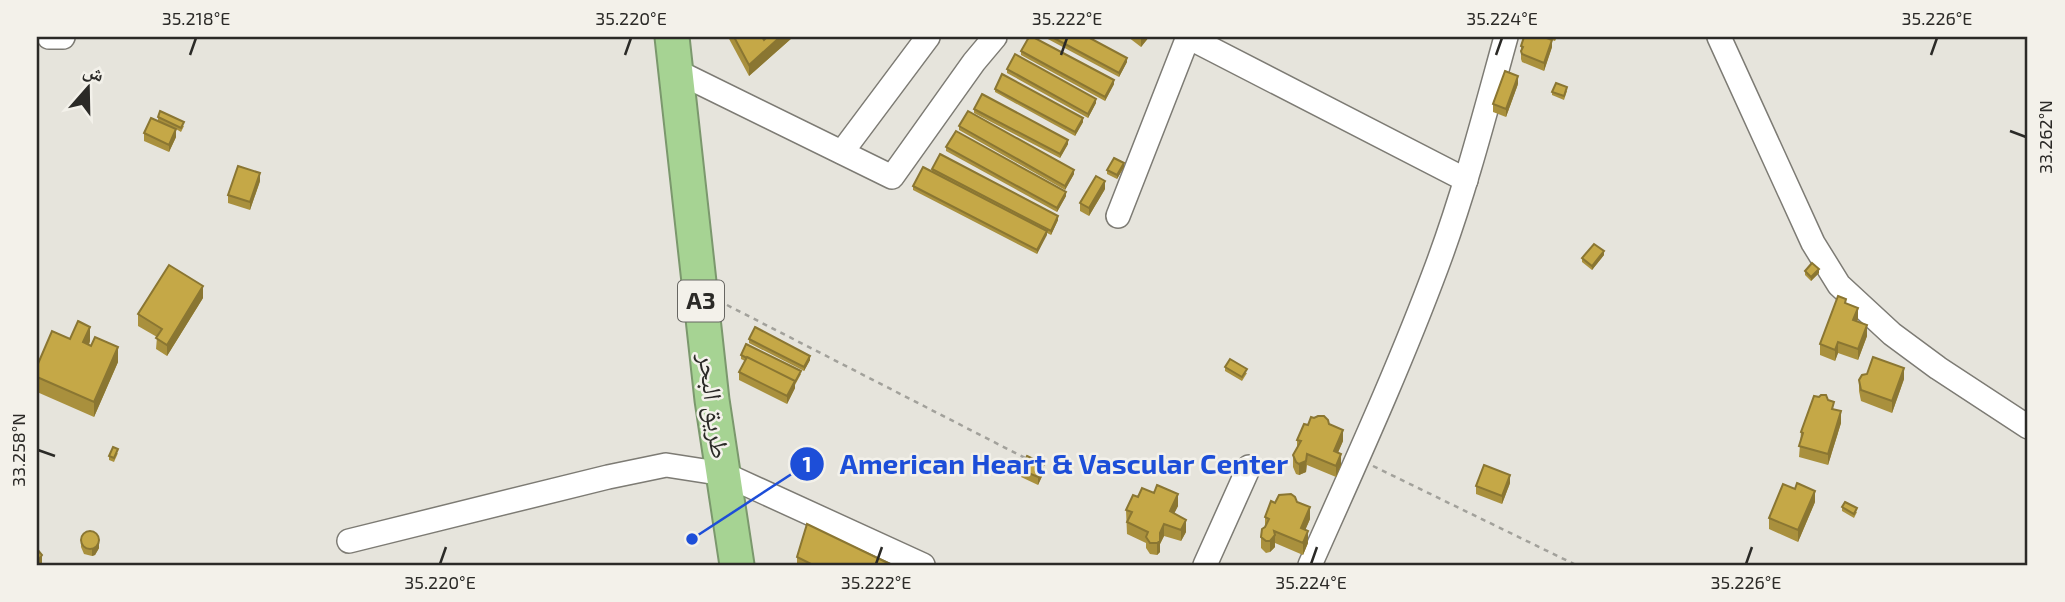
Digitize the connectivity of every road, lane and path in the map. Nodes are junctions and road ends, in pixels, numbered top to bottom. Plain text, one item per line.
1 (49, 37) edge
2 (63, 37) edge
3 (672, 37) edge
4 (928, 37) edge
5 (995, 37) edge
6 (1188, 37) edge
7 (1506, 37) edge
8 (1719, 37) edge
9 (676, 71) junction
10 (842, 152) junction
11 (1466, 180) junction
12 (1118, 216) dead end
13 (700, 289) junction
14 (2028, 426) edge
15 (1358, 458) junction
16 (1028, 459) edge
17 (1249, 467) dead end
18 (723, 474) junction
19 (349, 541) dead end
20 (737, 565) edge
21 (923, 565) edge
22 (1205, 565) edge
23 (1310, 565) edge
24 (1576, 565) edge

1 - 2 street
3 - 9 highway, طريق البحر / A3
4 - 10 street
5 - 10 street
6 - 11 street
6 - 12 street
7 - 11 street
8 - 14 street
9 - 10 street
9 - 13 highway, طريق البحر / A3
11 - 15 street
13 - 16 path
13 - 18 highway, طريق البحر / A3
15 - 23 street
15 - 24 path
17 - 22 street
18 - 19 street
18 - 20 highway, طريق البحر / A3
18 - 21 street

